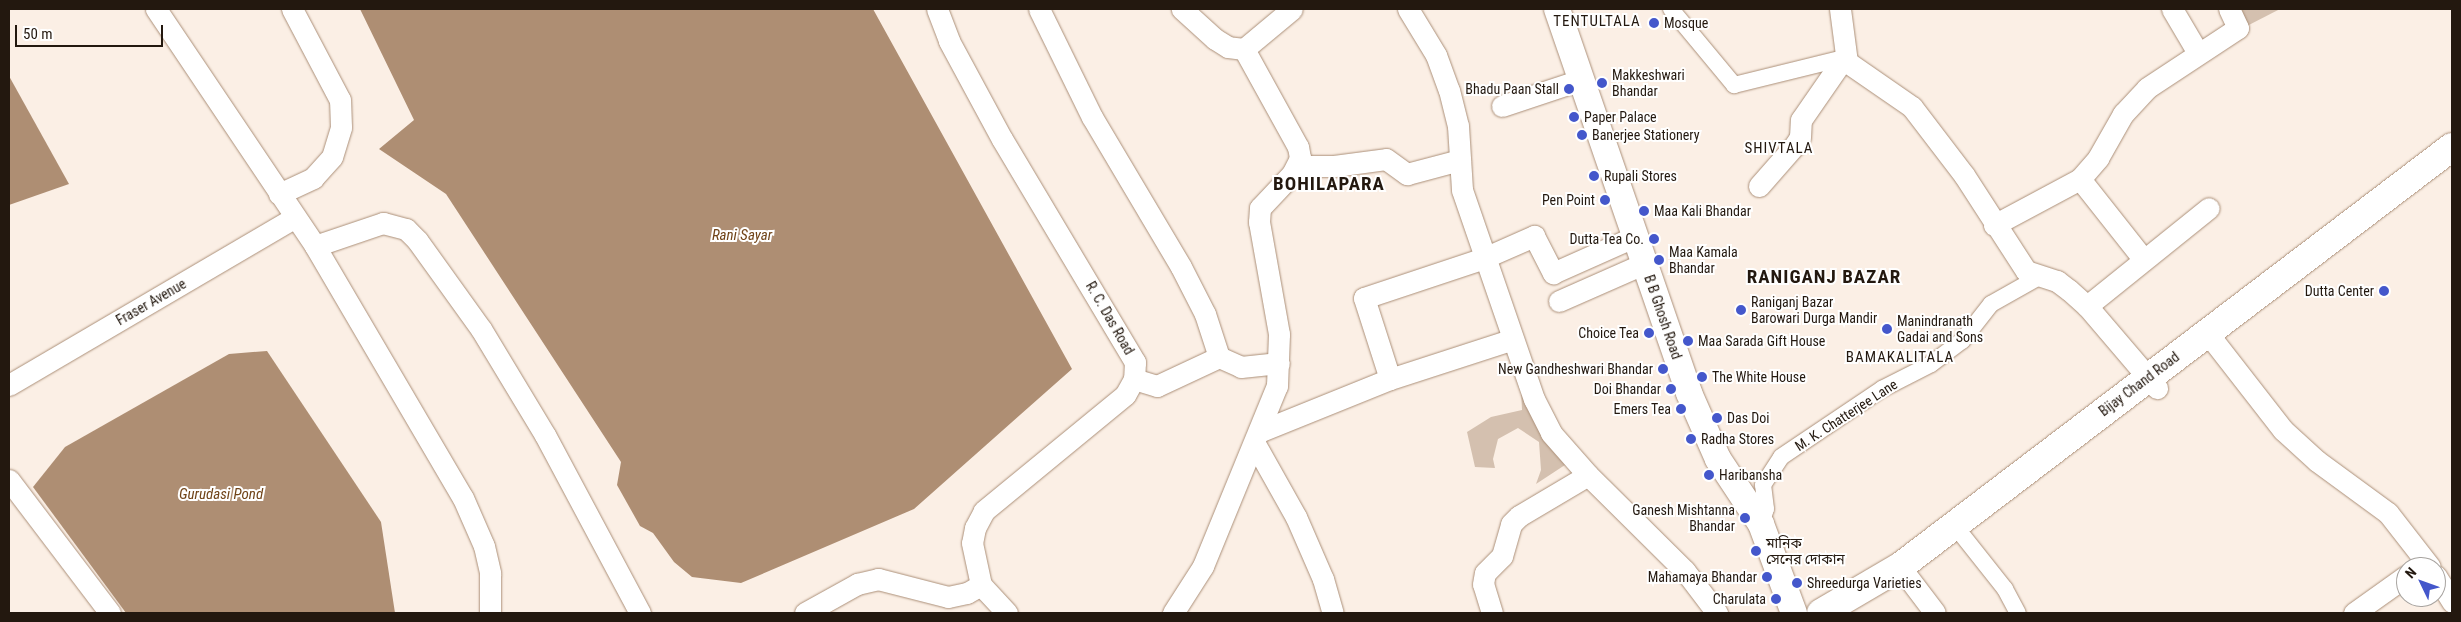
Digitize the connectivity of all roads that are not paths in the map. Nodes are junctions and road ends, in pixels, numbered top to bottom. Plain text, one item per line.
1 (156, 9) edge
2 (292, 9) edge
3 (937, 9) edge
4 (1039, 9) edge
5 (1182, 9) edge
6 (1292, 9) edge
7 (1408, 9) edge
8 (1556, 9) edge
9 (1671, 9) edge
10 (1840, 9) edge
11 (2172, 9) edge
12 (2229, 9) edge
13 (1244, 49) junction
14 (2198, 53) junction
15 (1844, 58) junction
16 (1584, 79) junction
17 (1502, 106) dead end
18 (2452, 147) edge
19 (1460, 160) junction
20 (2452, 165) edge
21 (1298, 166) junction
22 (2080, 179) junction
23 (1759, 186) dead end
24 (278, 194) junction
25 (2209, 208) dead end
26 (294, 218) junction
27 (1994, 225) junction
28 (1636, 236) junction
29 (315, 246) junction
30 (1484, 258) junction
31 (2144, 260) junction
32 (1645, 263) junction
33 (2038, 277) junction
34 (1559, 301) dead end
35 (2087, 306) junction
36 (1513, 339) junction
37 (2216, 344) junction
38 (1219, 357) junction
39 (1279, 364) junction
40 (1134, 379) junction
41 (1390, 379) junction
42 (2152, 383) junction
43 (9, 385) edge
44 (1258, 437) junction
45 (1588, 476) junction
46 (9, 480) edge
47 (1761, 524) junction
48 (1963, 536) junction
49 (2420, 557) edge
50 (1907, 576) junction
51 (2396, 583) edge
52 (981, 585) junction
53 (110, 613) edge
54 (490, 613) edge
55 (640, 613) edge
56 (805, 613) edge
57 (1007, 613) edge
58 (1173, 613) edge
59 (1333, 613) edge
60 (1492, 613) edge
61 (1717, 613) edge
62 (1794, 613) edge
63 (1820, 613) edge
64 (1845, 613) edge
65 (1934, 613) edge
66 (2018, 613) edge
67 (2354, 613) edge

1 - 24 street
2 - 24 street
3 - 40 street, R. C. Das Road
4 - 38 street
5 - 13 street
6 - 13 street
7 - 19 street
8 - 16 street, B B Ghosh Road
9 - 15 street
10 - 15 street
11 - 14 street
12 - 14 street
13 - 21 street
14 - 22 street
15 - 23 street
15 - 27 street
16 - 17 street
16 - 28 street, B B Ghosh Road
18 - 42 main road, Bijay Chand Road
19 - 21 street
19 - 30 street
20 - 37 main road, Bijay Chand Road
21 - 39 street
22 - 27 street
22 - 31 street
24 - 26 street
25 - 31 street
26 - 29 street
26 - 43 street, Fraser Avenue
27 - 33 street
28 - 30 street
28 - 32 street, B B Ghosh Road
29 - 54 street
29 - 55 street
30 - 36 street
30 - 41 street
31 - 35 street
32 - 34 street
32 - 47 street, B B Ghosh Road
33 - 35 street
33 - 47 street, M. K. Chatterjee Lane
35 - 42 street
36 - 41 street
36 - 45 street
37 - 42 main road, Bijay Chand Road
37 - 49 street
38 - 39 street
38 - 40 street
39 - 44 street
40 - 52 street
41 - 44 street
42 - 48 main road, Bijay Chand Road
42 - 63 main road, Bijay Chand Road
44 - 58 street
44 - 59 street
45 - 60 street
45 - 61 street
46 - 53 street
47 - 62 street, B B Ghosh Road
48 - 50 main road, Bijay Chand Road
48 - 66 street
50 - 64 main road, Bijay Chand Road
50 - 65 street
51 - 67 street
52 - 56 street
52 - 57 street

